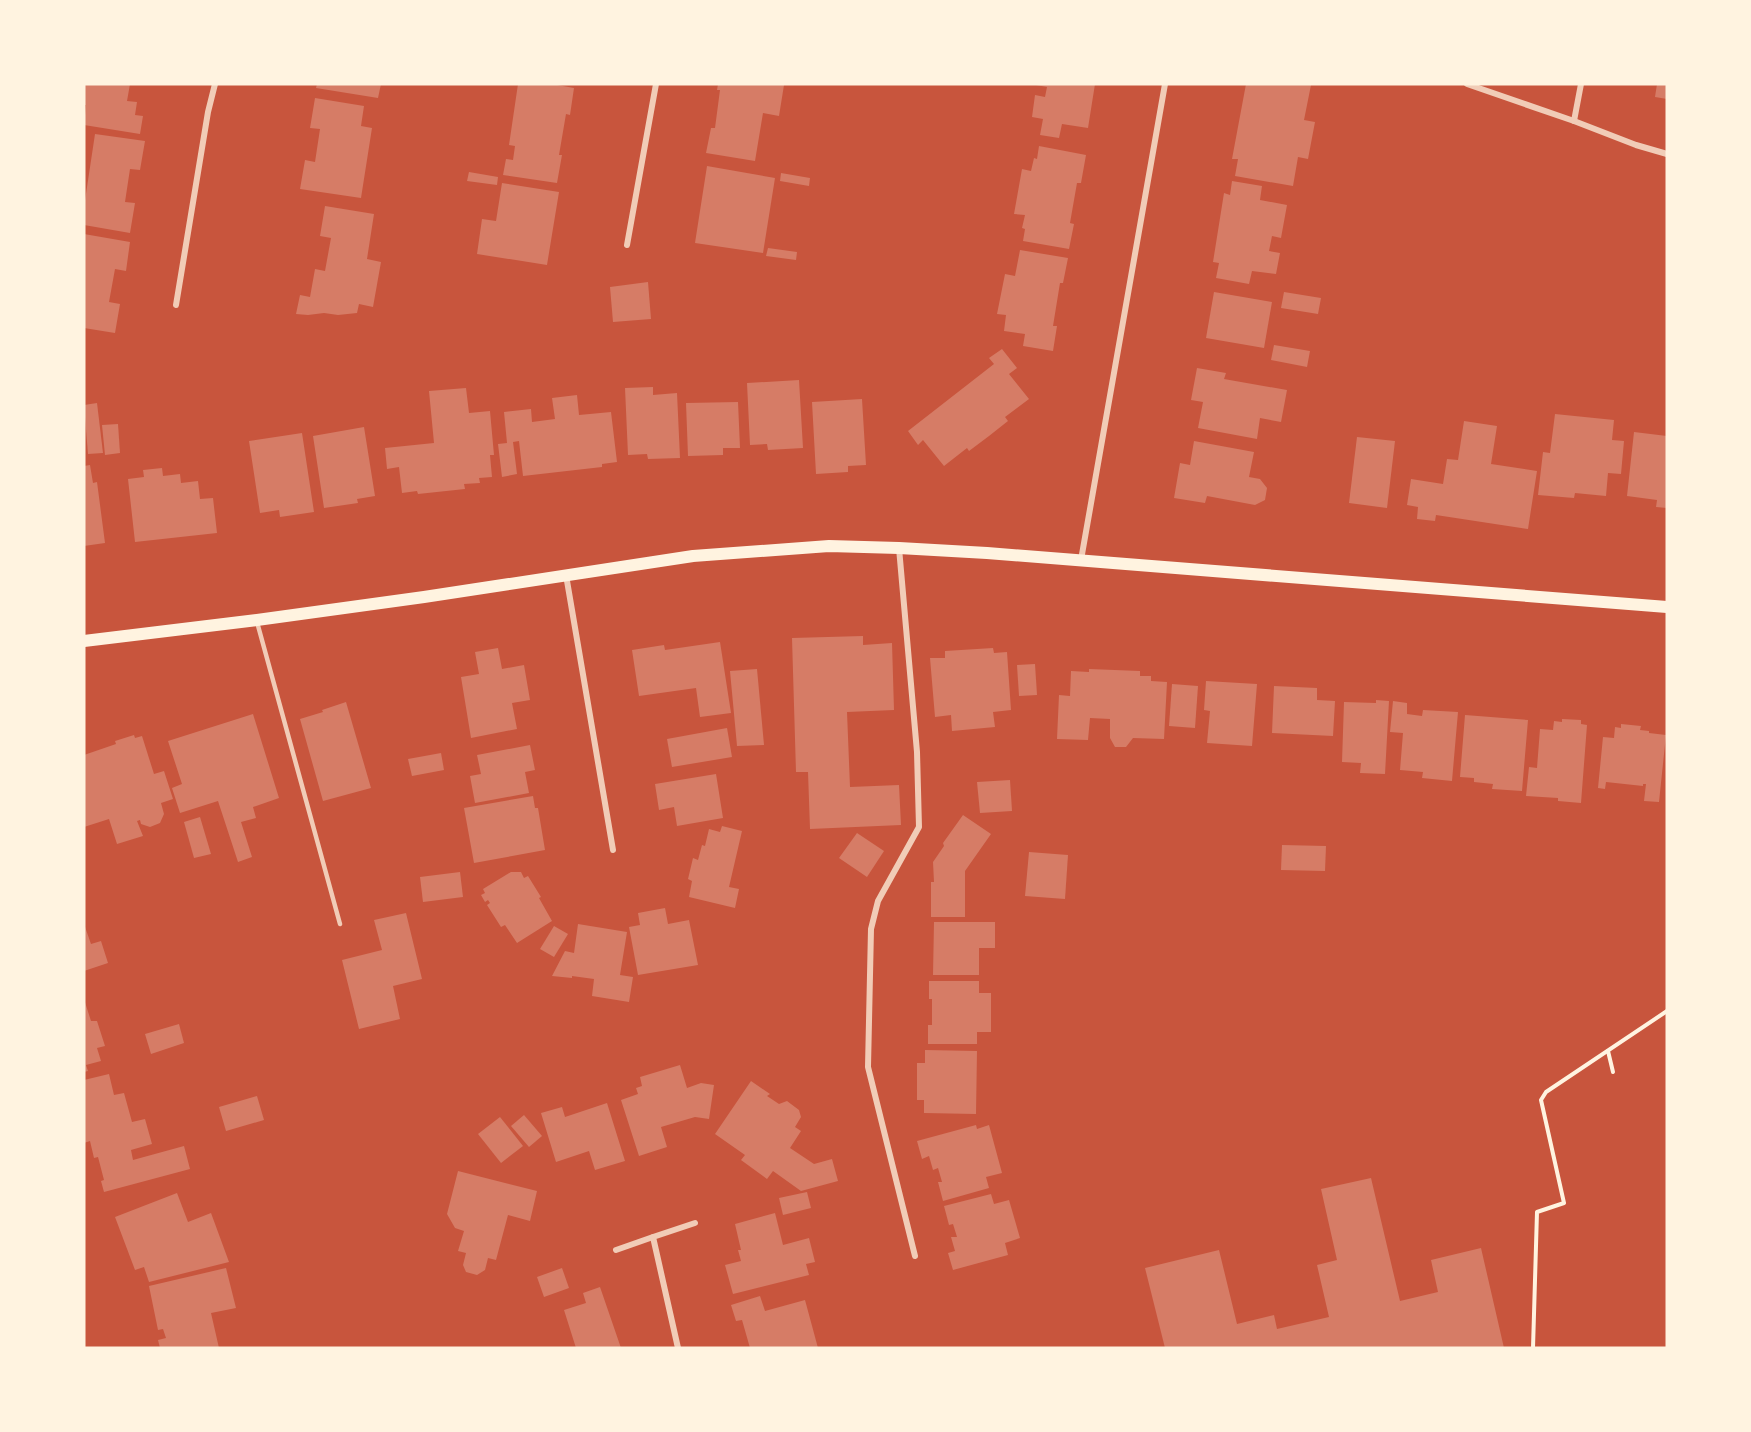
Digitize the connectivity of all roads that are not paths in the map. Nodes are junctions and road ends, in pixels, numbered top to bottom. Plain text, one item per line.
1 (215, 84) edge
2 (656, 84) edge
3 (1165, 84) edge
4 (1467, 84) edge
5 (1581, 84) edge
6 (1574, 121) junction
7 (1667, 154) edge
8 (627, 245) dead end
9 (176, 305) dead end
10 (899, 548) junction
11 (1081, 560) junction
12 (566, 574) junction
13 (1667, 607) edge
14 (256, 620) junction
15 (84, 641) edge
16 (614, 850) dead end
17 (340, 924) dead end
18 (695, 1223) dead end
19 (653, 1238) junction
20 (616, 1250) dead end
21 (915, 1256) dead end
22 (678, 1348) edge

1 - 9 street
2 - 8 street
3 - 11 street
4 - 6 street
5 - 6 street
6 - 7 street
10 - 11 main road
10 - 12 main road
10 - 21 street
11 - 13 main road
12 - 14 main road
12 - 16 street
14 - 15 main road
14 - 17 lane
18 - 19 street
19 - 20 street
19 - 22 street

